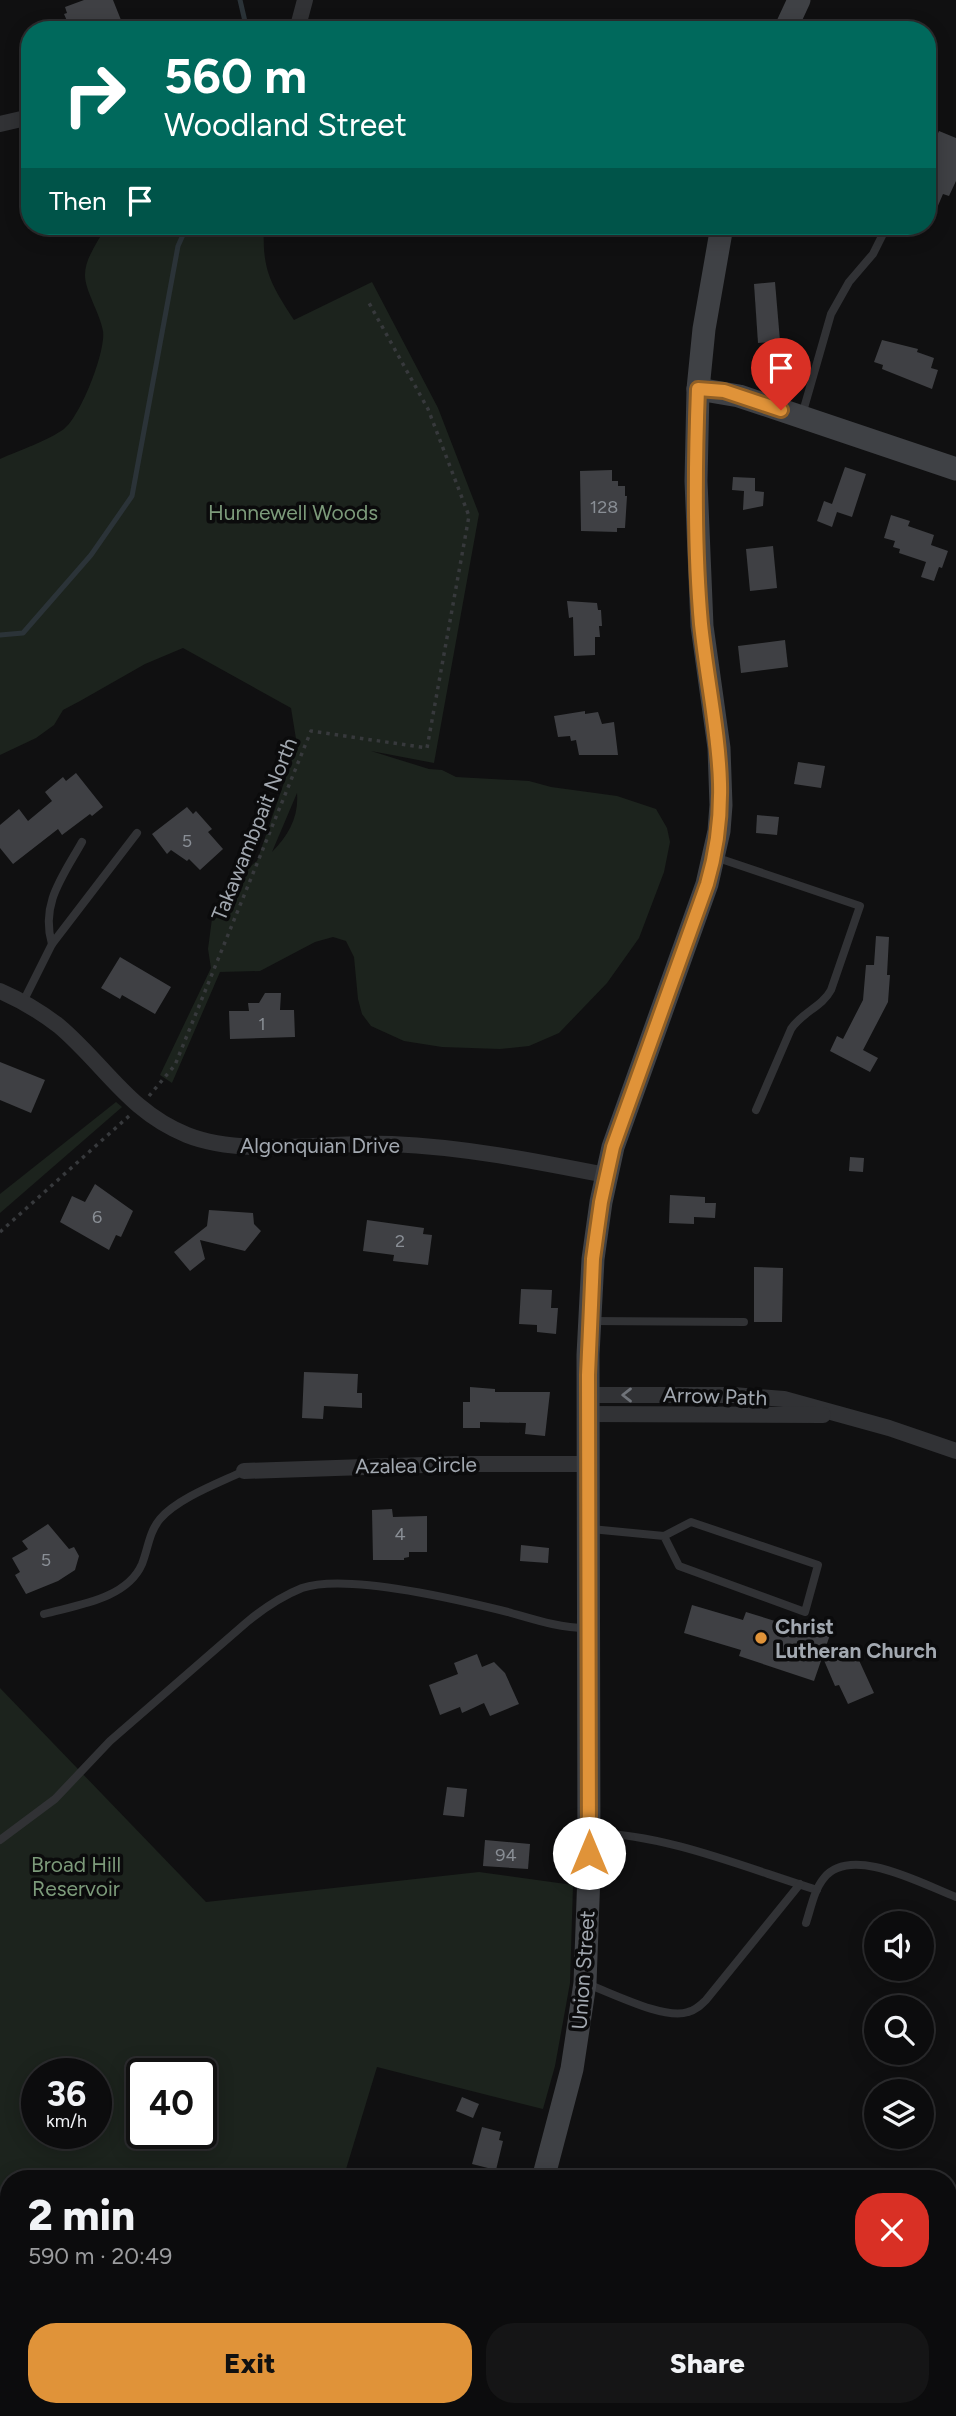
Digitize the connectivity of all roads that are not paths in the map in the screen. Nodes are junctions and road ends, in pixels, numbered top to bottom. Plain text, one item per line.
1 (305, 0) edge
2 (799, 0) edge
3 (299, 21) edge
4 (789, 21) edge
5 (21, 119) edge
6 (0, 124) edge
7 (720, 235) edge
8 (882, 235) edge
9 (698, 389) junction
10 (802, 417) junction
11 (956, 469) edge
12 (137, 834) dead end
13 (82, 842) dead end
14 (715, 857) junction
15 (52, 944) junction
16 (0, 991) edge
17 (23, 1002) junction
18 (756, 1110) dead end
19 (606, 1175) junction
20 (589, 1321) junction
21 (744, 1322) dead end
22 (588, 1404) junction
23 (956, 1451) edge
24 (588, 1464) junction
25 (244, 1471) joint
26 (588, 1528) junction
27 (664, 1536) junction
28 (44, 1614) dead end
29 (589, 1628) junction
30 (589, 1833) junction
31 (0, 1840) edge
32 (800, 1884) junction
33 (817, 1890) junction
34 (956, 1896) edge
35 (806, 1923) dead end
36 (585, 1983) junction
37 (544, 2170) edge

1 - 3 street
2 - 4 street
5 - 6 street
7 - 9 street, Union Street
8 - 10 lane
9 - 10 street
9 - 14 street, Union Street
10 - 11 street
12 - 15 lane
13 - 15 lane
14 - 18 lane
14 - 19 street, Union Street
15 - 17 lane
16 - 17 street, Algonquian Drive
17 - 19 street, Algonquian Drive
19 - 20 street, Union Street
20 - 21 lane
20 - 22 street, Union Street
22 - 23 street, Arrow Path
22 - 24 street, Union Street
24 - 25 street, Azalea Circle
24 - 26 street, Union Street
25 - 28 lane
26 - 27 lane
26 - 29 street, Union Street
27 - 27 lane
29 - 30 street, Union Street
29 - 31 lane
30 - 32 lane
30 - 36 street, Union Street
32 - 33 lane
32 - 36 lane
33 - 34 lane
33 - 35 lane
36 - 37 street, Union Street

